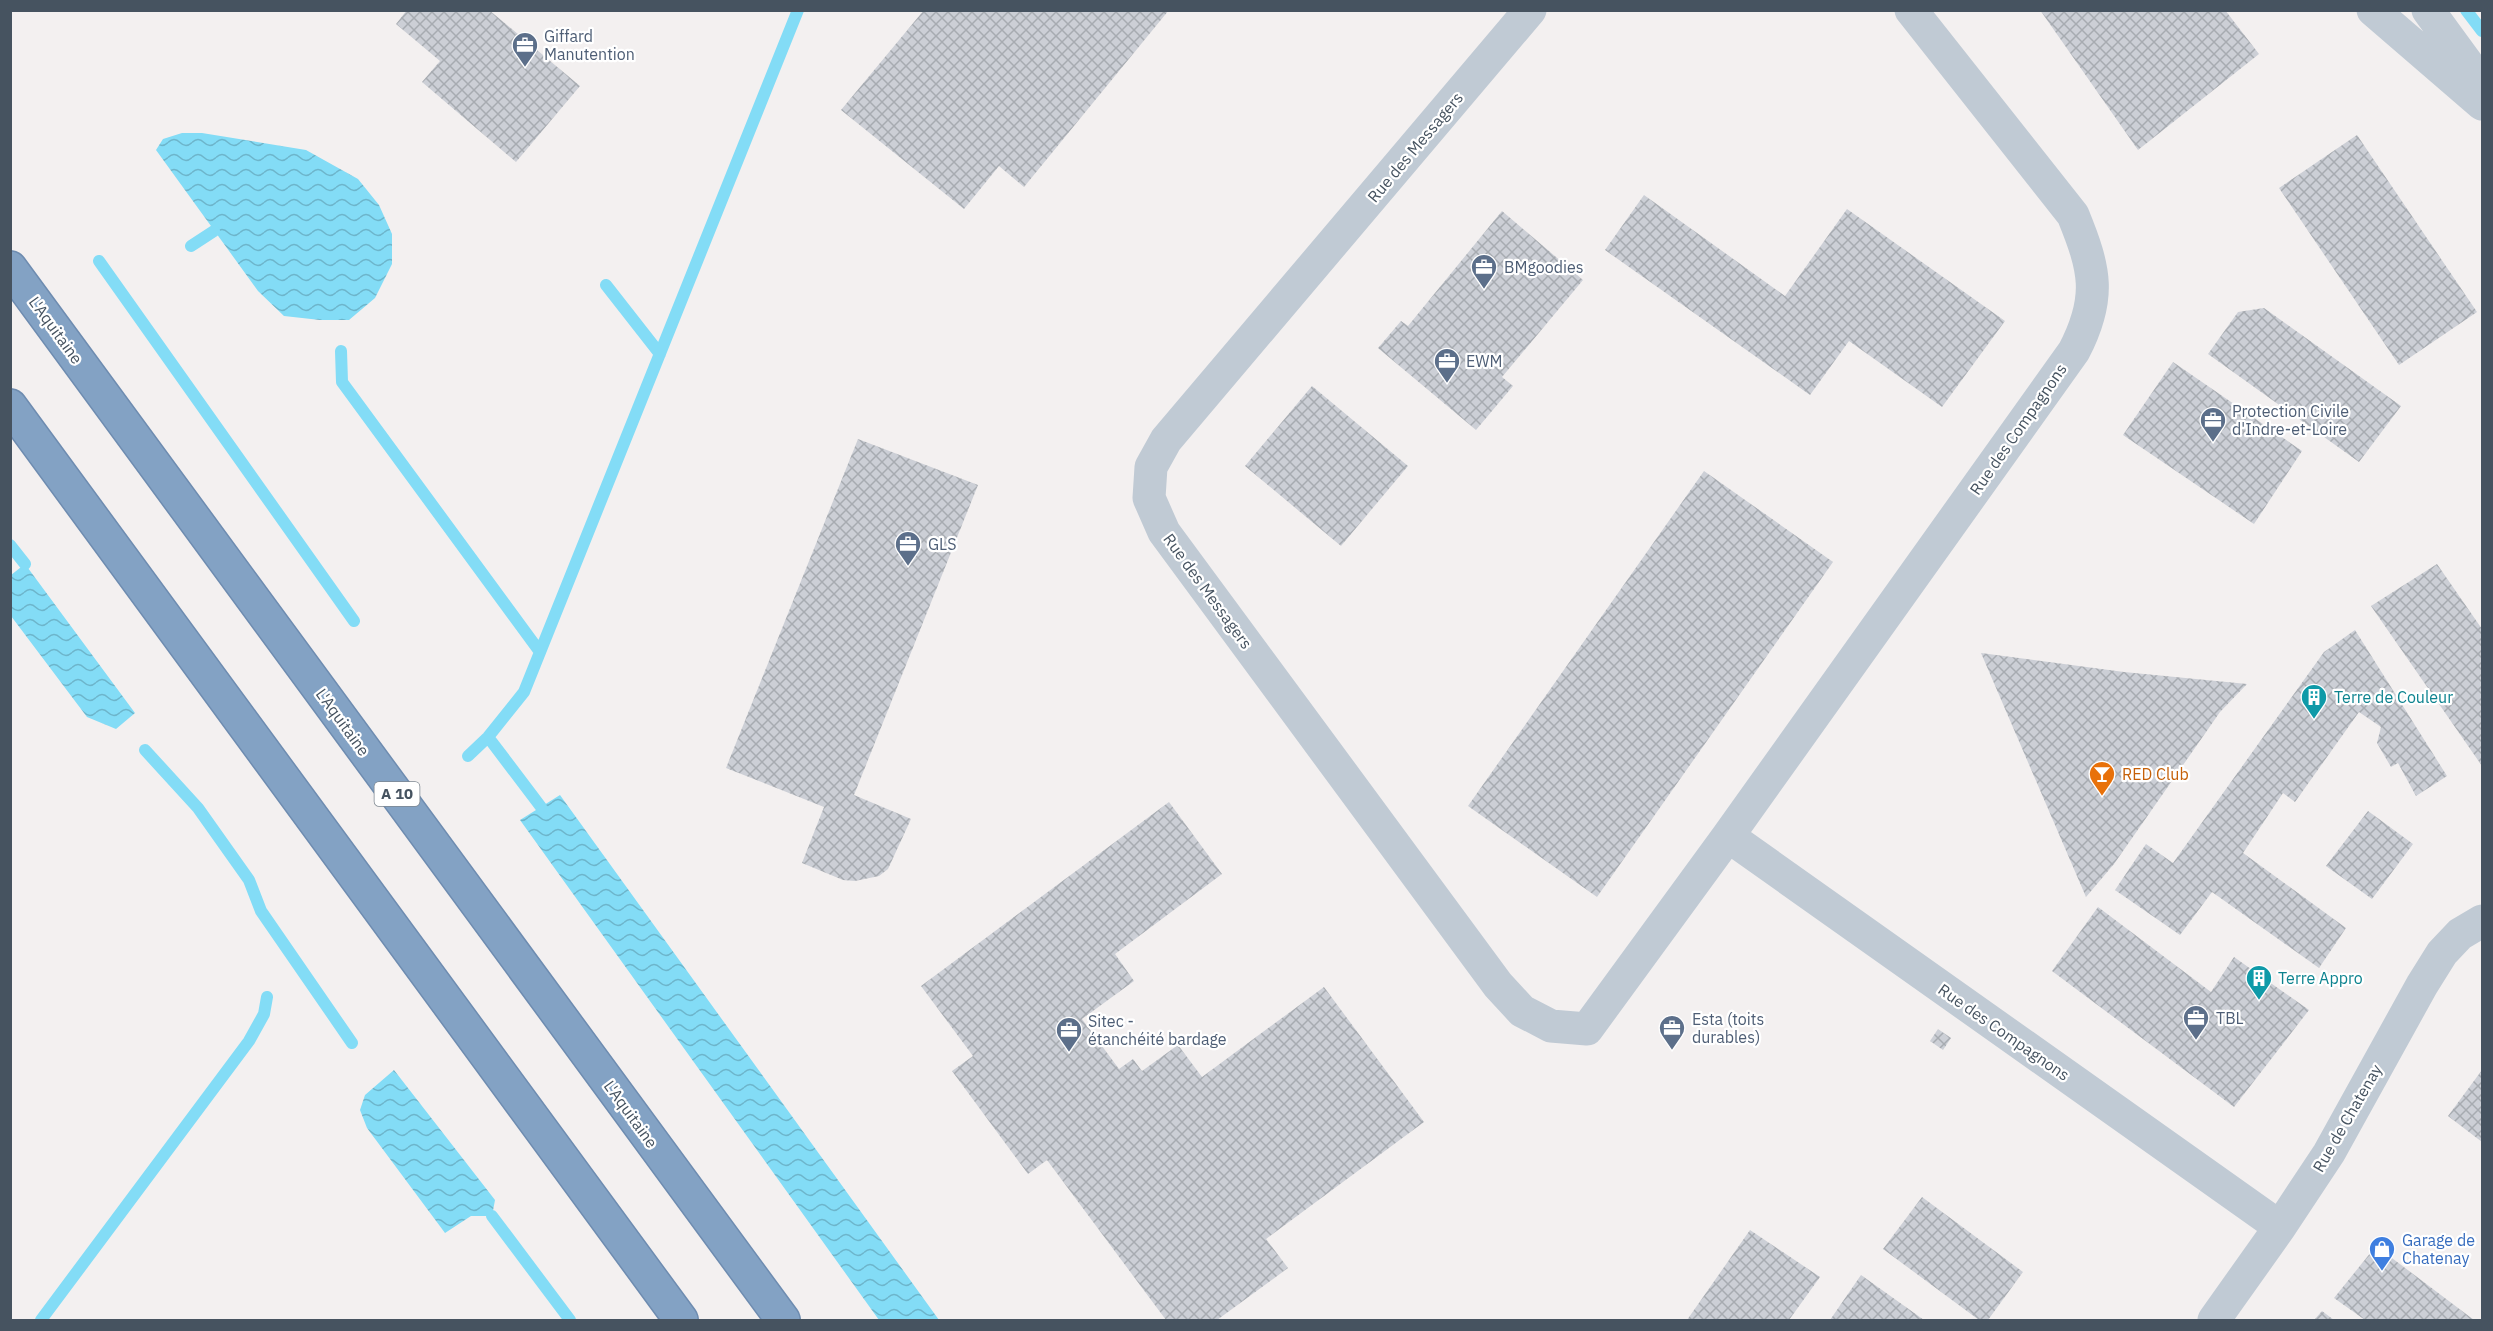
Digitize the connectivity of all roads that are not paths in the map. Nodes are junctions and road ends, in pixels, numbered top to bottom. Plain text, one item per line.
1 (1530, 10) edge
2 (1911, 10) edge
3 (2373, 10) edge
4 (2428, 10) edge
5 (2482, 84) edge
6 (2482, 104) edge
7 (10, 268) edge
8 (10, 406) edge
9 (1728, 836) junction
10 (2482, 921) edge
11 (1587, 1029) joint
12 (2280, 1227) junction
13 (681, 1320) edge
14 (783, 1320) edge
15 (2214, 1320) edge

1 - 11 street, Rue des Messagers
2 - 9 street, Rue des Compagnons
3 - 6 street
4 - 5 street
7 - 14 highway, L'Aquitaine / A 10
8 - 13 highway
9 - 11 street, Rue des Compagnons
9 - 12 street, Rue des Compagnons
10 - 12 street, Rue de Chatenay
12 - 15 street, Rue de Chatenay

